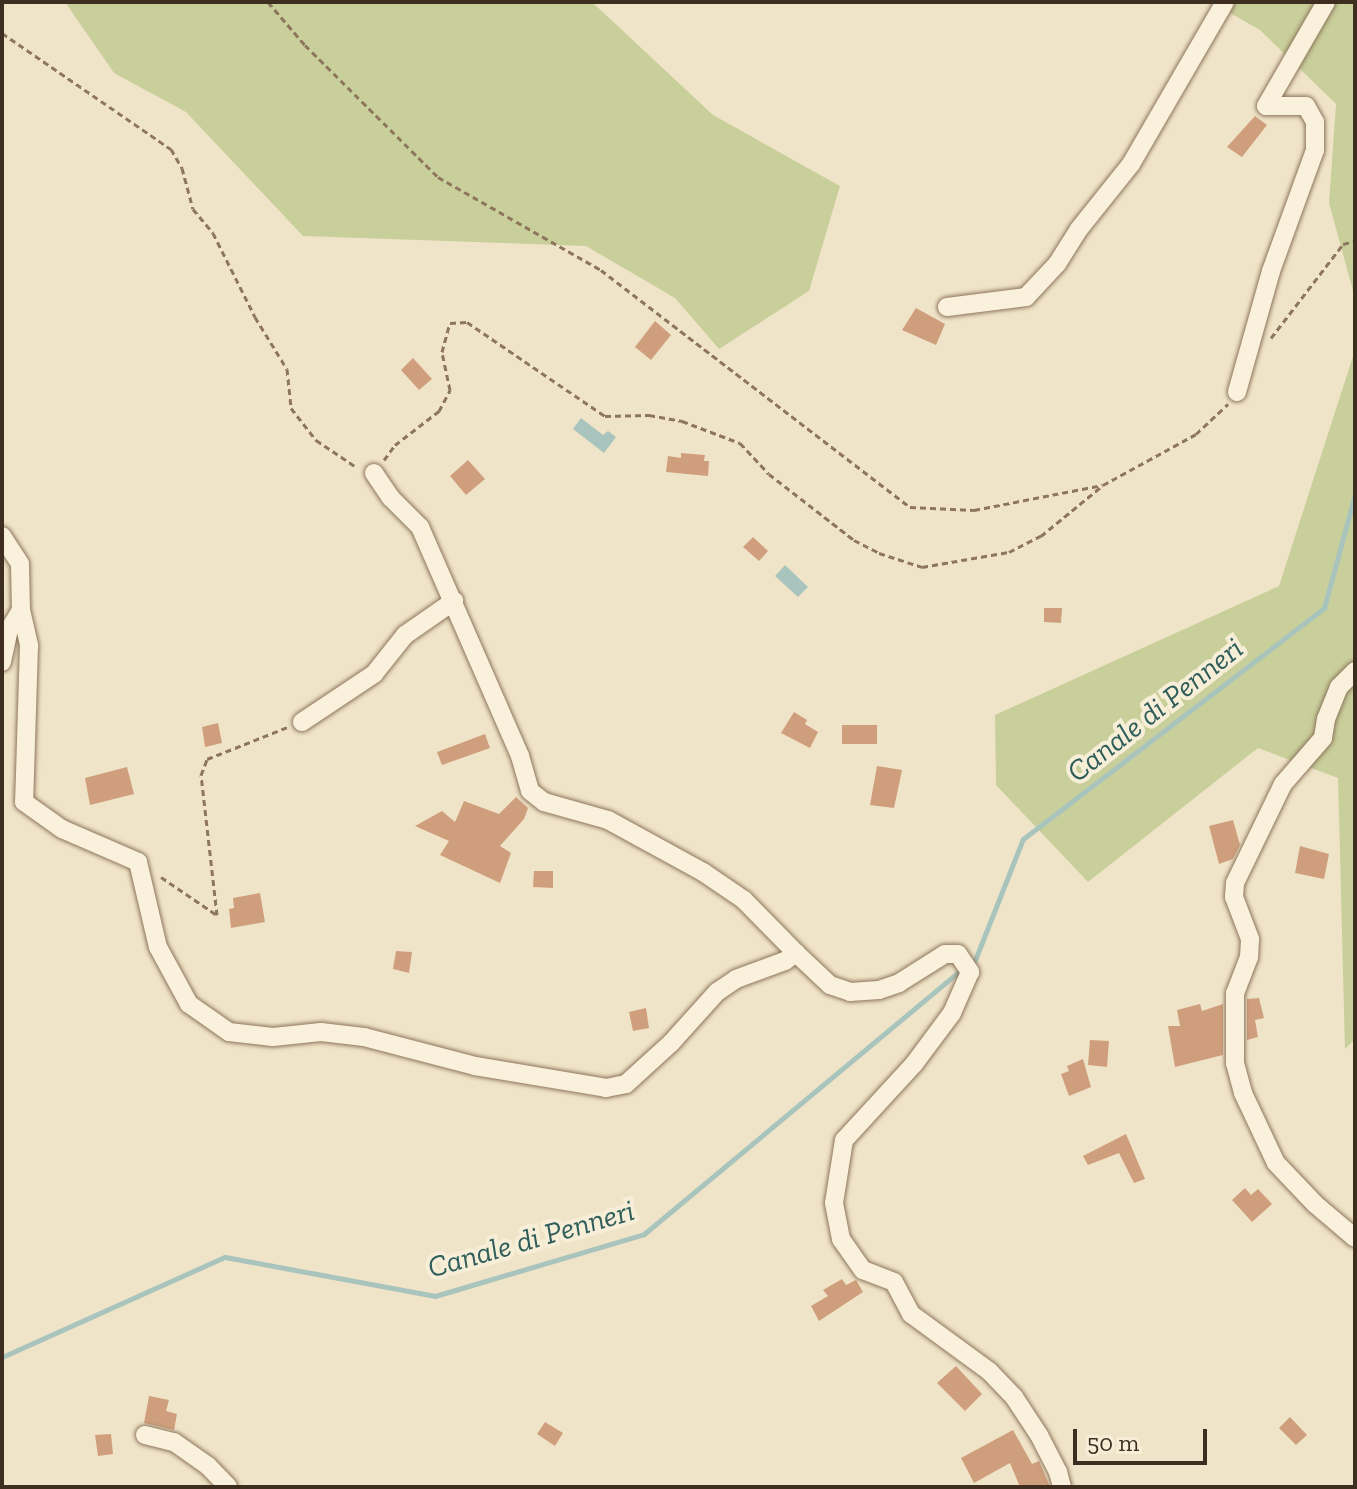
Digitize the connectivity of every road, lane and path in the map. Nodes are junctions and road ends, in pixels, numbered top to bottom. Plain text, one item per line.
1 (268, 2) edge
2 (1225, 2) edge
3 (1326, 2) edge
4 (2, 33) edge
5 (1355, 241) edge
6 (947, 307) dead end
7 (1271, 338) dead end
8 (1237, 392) joint
9 (374, 473) junction
10 (1103, 485) junction
11 (2, 536) edge
12 (454, 601) junction
13 (21, 610) junction
14 (2, 662) edge
15 (1355, 671) edge
16 (302, 722) joint
17 (138, 862) junction
18 (796, 953) junction
19 (1355, 1238) edge
20 (145, 1435) dead end
21 (228, 1487) edge
22 (1062, 1487) edge

1 - 10 path
2 - 6 street
3 - 8 street
4 - 9 path
5 - 7 path
8 - 10 path
9 - 10 path
9 - 12 street
11 - 13 street
12 - 16 street
12 - 18 street
13 - 14 street
13 - 17 street
15 - 19 street
16 - 17 path
17 - 18 street
18 - 22 street
20 - 21 street

